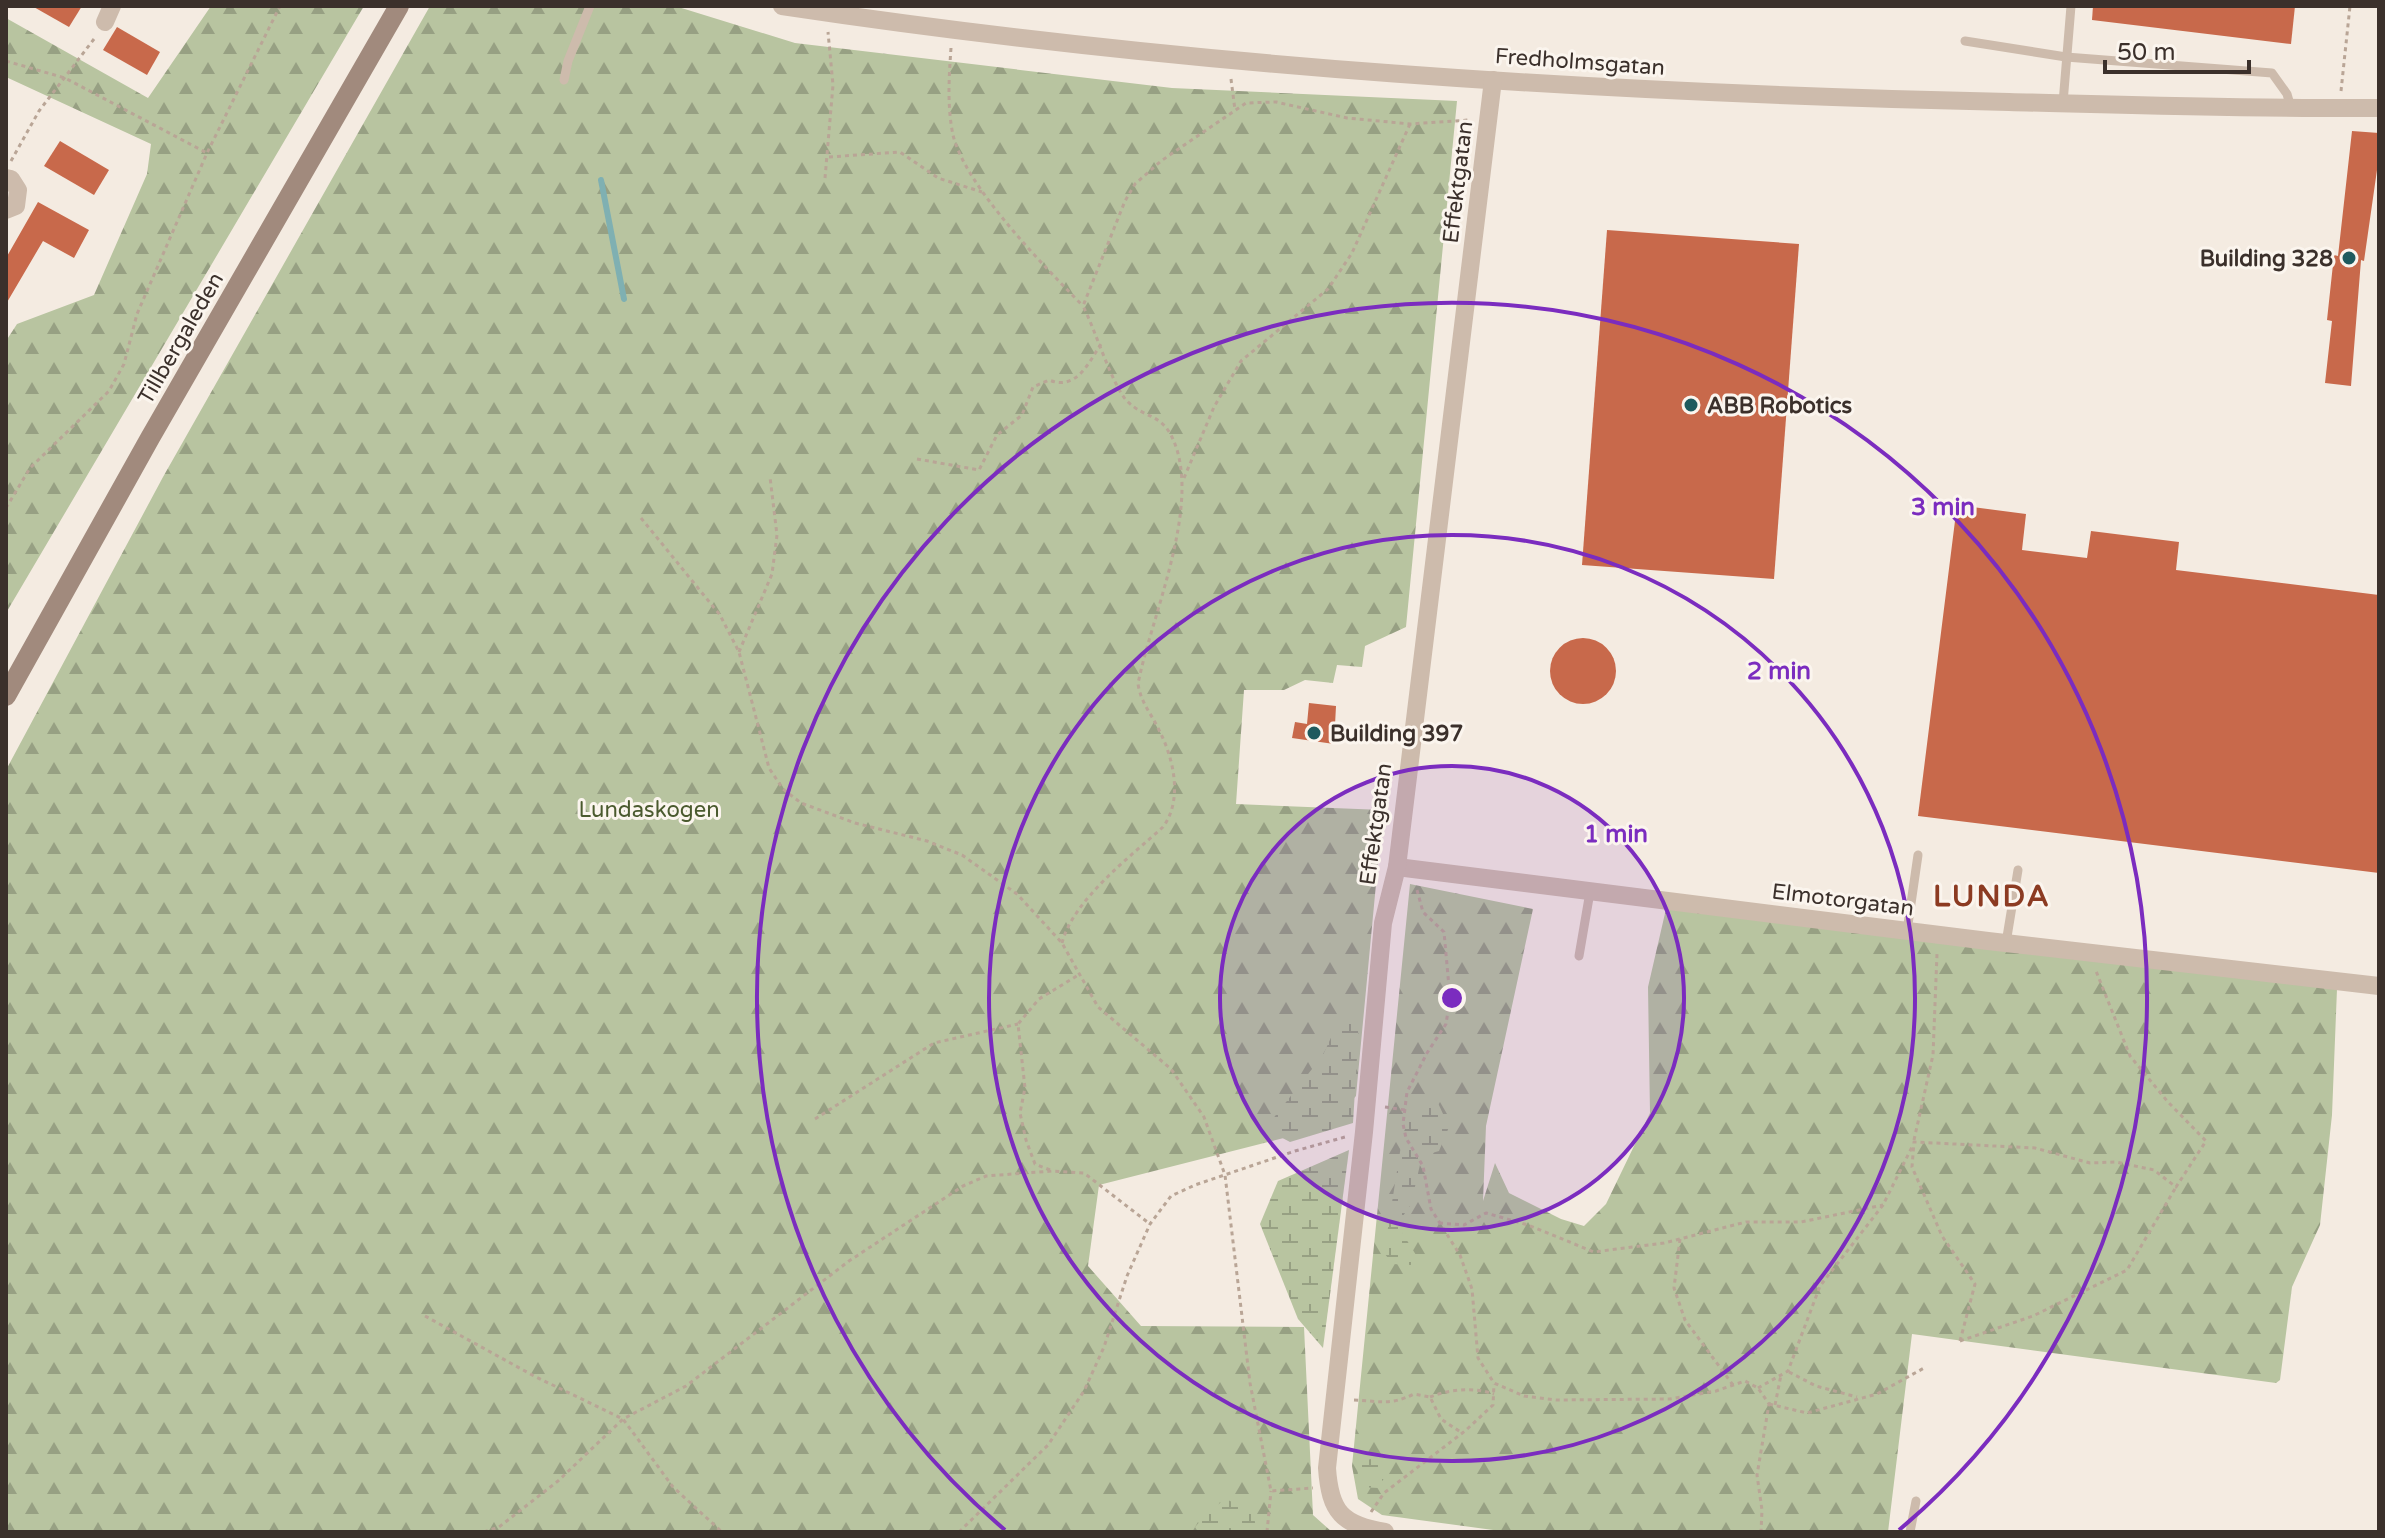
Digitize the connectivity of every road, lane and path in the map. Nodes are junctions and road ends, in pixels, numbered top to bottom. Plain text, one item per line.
1 (280, 6) edge
2 (399, 6) edge
3 (590, 6) edge
4 (782, 6) edge
5 (2071, 6) edge
6 (2350, 6) edge
7 (826, 13) junction
8 (109, 14) edge
9 (952, 28) junction
10 (1965, 41) dead end
11 (2066, 57) junction
12 (1229, 59) junction
13 (6, 61) edge
14 (65, 78) junction
15 (564, 80) dead end
16 (1493, 80) junction
17 (2341, 95) dead end
18 (2063, 103) junction
19 (2291, 108) junction
20 (2379, 108) edge
21 (1235, 110) junction
22 (1489, 118) junction
23 (1410, 124) junction
24 (207, 153) junction
25 (829, 157) junction
26 (7, 172) edge
27 (825, 178) dead end
28 (985, 193) junction
29 (6, 210) edge
30 (1083, 306) junction
31 (1101, 344) junction
32 (917, 459) dead end
33 (770, 477) dead end
34 (1183, 482) junction
35 (6, 508) edge
36 (641, 518) dead end
37 (739, 652) junction
38 (6, 696) edge
39 (1918, 855) dead end
40 (1397, 867) junction
41 (2018, 870) dead end
42 (1422, 871) junction
43 (1590, 892) junction
44 (1907, 931) junction
45 (1937, 935) junction
46 (1062, 943) junction
47 (2006, 943) junction
48 (2100, 954) junction
49 (1579, 956) dead end
50 (1080, 974) junction
51 (2379, 986) edge
52 (1018, 1024) junction
53 (815, 1119) dead end
54 (1364, 1132) junction
55 (1914, 1142) junction
56 (1053, 1171) junction
57 (1225, 1175) junction
58 (2176, 1187) junction
59 (1883, 1205) junction
60 (1439, 1223) junction
61 (1150, 1224) junction
62 (1680, 1239) junction
63 (425, 1316) dead end
64 (1924, 1368) dead end
65 (1788, 1371) junction
66 (1781, 1375) junction
67 (1494, 1383) junction
68 (1733, 1385) junction
69 (1758, 1388) junction
70 (1494, 1394) junction
71 (1430, 1397) junction
72 (1860, 1398) junction
73 (1335, 1400) junction
74 (1769, 1404) junction
75 (1775, 1405) junction
76 (623, 1419) junction
77 (1463, 1433) junction
78 (1328, 1486) junction
79 (1271, 1491) junction
80 (1916, 1501) dead end
81 (1355, 1524) junction
82 (484, 1532) edge
83 (722, 1532) edge
84 (959, 1532) edge
85 (1267, 1532) edge
86 (1385, 1532) edge
87 (1761, 1532) edge
88 (1910, 1532) edge

1 - 24 path
2 - 38 main road, Tillbergaleden
3 - 15 lane
4 - 7 street, Fredholmsgatan
5 - 11 lane
6 - 17 path
7 - 9 street, Fredholmsgatan
7 - 25 path
8 - 14 path
9 - 12 street, Fredholmsgatan
9 - 28 path
10 - 11 lane
11 - 18 lane
11 - 19 lane
12 - 16 street, Fredholmsgatan
12 - 21 path
13 - 14 path
14 - 24 path
14 - 26 path
16 - 18 street, Fredholmsgatan
16 - 22 street, Effektgatan
18 - 19 street, Fredholmsgatan
19 - 20 street, Fredholmsgatan
21 - 23 path
21 - 30 path
22 - 23 path
22 - 40 street, Effektgatan
23 - 34 path
24 - 35 path
25 - 27 path
25 - 28 path
26 - 29 street
28 - 30 path
30 - 31 path
31 - 32 path
31 - 34 path
33 - 37 path
34 - 46 path
36 - 37 path
37 - 46 path
39 - 44 lane
40 - 42 street, Elmotorgatan
40 - 54 street, Effektgatan
41 - 47 lane
42 - 43 street, Elmotorgatan
42 - 60 path
43 - 44 street, Elmotorgatan
43 - 49 lane
44 - 45 street, Elmotorgatan
45 - 47 street, Elmotorgatan
45 - 55 path
46 - 50 path
47 - 48 street, Elmotorgatan
48 - 51 street, Elmotorgatan
48 - 58 path
50 - 52 path
50 - 57 path
52 - 53 path
52 - 56 path
54 - 57 path
54 - 73 street, Effektgatan
55 - 58 path
55 - 58 path
55 - 59 path
56 - 61 path
56 - 76 path
57 - 61 path
57 - 79 path
59 - 62 path
59 - 65 path
60 - 62 path
60 - 67 path
61 - 84 path
62 - 68 path
63 - 76 path
64 - 72 path
65 - 66 path
65 - 72 path
66 - 69 path
66 - 75 path
67 - 68 path
67 - 70 path
68 - 69 path
69 - 74 path
70 - 71 path
70 - 77 path
71 - 73 path
71 - 77 path
72 - 75 path
73 - 78 street, Effektgatan
74 - 75 path
74 - 87 path
76 - 82 path
76 - 83 path
77 - 81 path
78 - 79 path
78 - 81 street
79 - 85 path
80 - 88 lane
81 - 86 street

